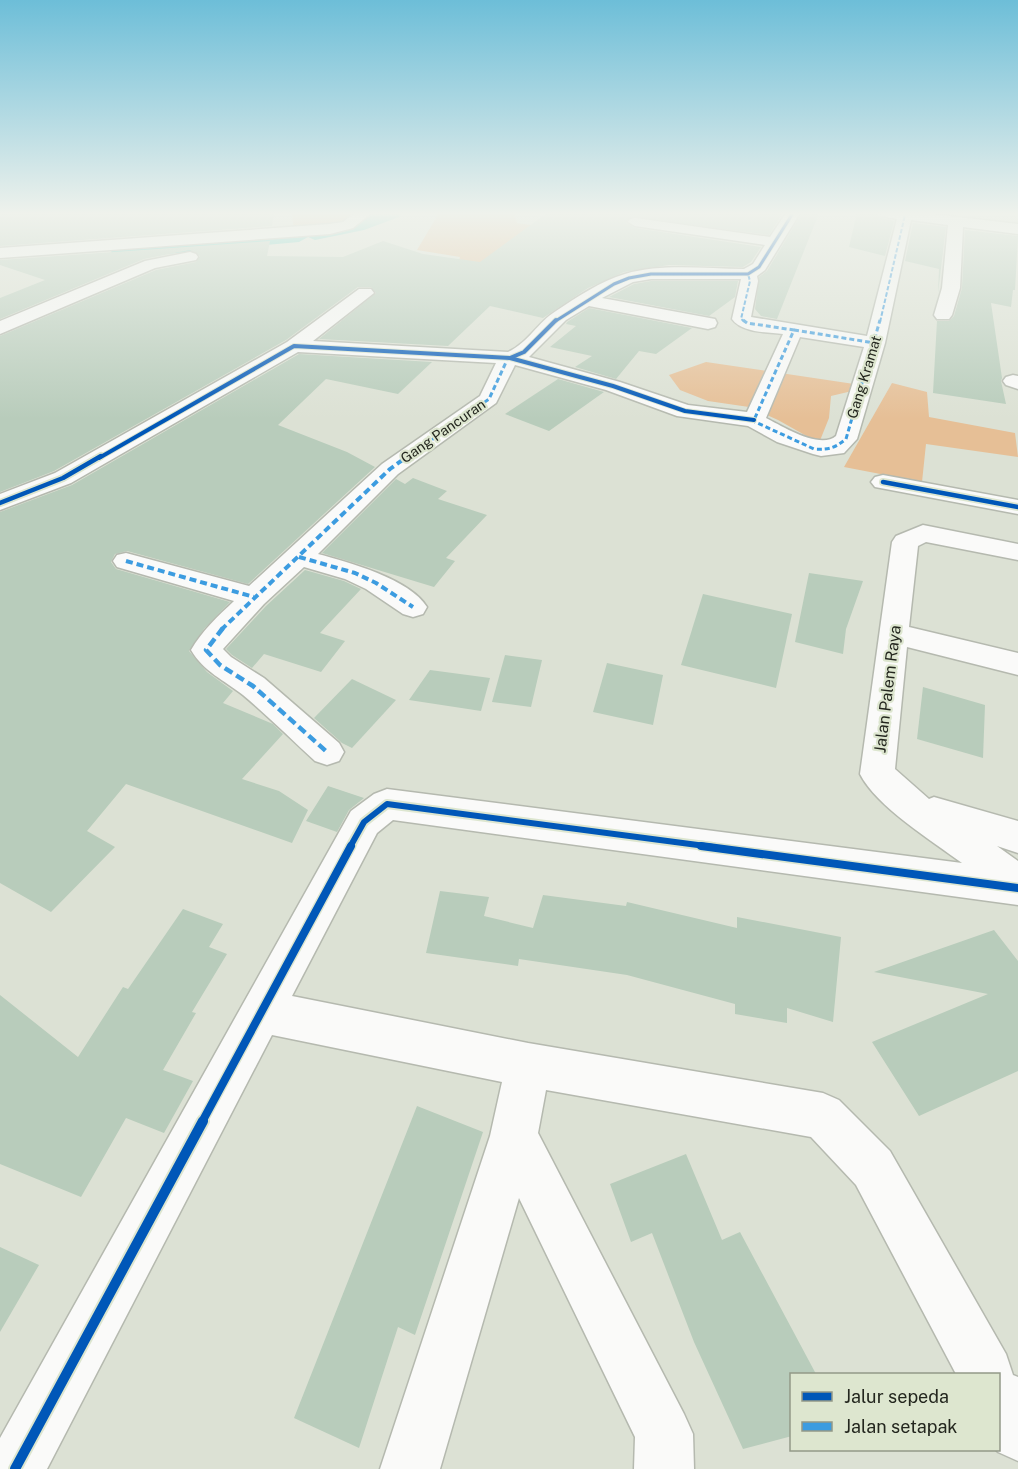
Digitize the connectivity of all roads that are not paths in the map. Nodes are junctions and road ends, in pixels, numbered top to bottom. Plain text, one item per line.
1 (109, 282) edge
2 (623, 282) edge
3 (750, 282) edge
4 (885, 282) edge
5 (951, 282) edge
6 (365, 292) dead end
7 (586, 300) junction
8 (944, 315) dead end
9 (708, 323) dead end
10 (0, 328) edge
11 (794, 330) junction
12 (875, 343) junction
13 (294, 346) junction
14 (509, 358) junction
15 (754, 420) junction
16 (883, 482) dead end
17 (0, 503) edge
18 (1018, 507) edge
19 (1018, 552) edge
20 (299, 557) junction
21 (126, 561) dead end
22 (254, 597) junction
23 (413, 608) dead end
24 (893, 633) junction
25 (1018, 664) edge
26 (327, 752) dead end
27 (912, 806) junction
28 (1018, 837) edge
29 (1018, 883) edge
30 (1018, 888) edge
31 (262, 1011) junction
32 (528, 1065) junction
33 (514, 1136) junction
34 (985, 1373) edge
35 (1000, 1399) edge
36 (1018, 1432) edge
37 (15, 1469) edge
38 (410, 1469) edge
39 (664, 1469) edge

1 - 10 street
2 - 7 street
3 - 11 street
4 - 12 street, Gang Kramat
5 - 8 street
6 - 13 street
7 - 9 street
7 - 14 street
11 - 12 street
11 - 15 street
12 - 15 street, Gang Kramat
13 - 14 street, Gang Kramat
13 - 17 street
14 - 15 street, Gang Kramat
14 - 20 street, Gang Pancuran
16 - 18 street
19 - 24 street, Jalan Palem Raya
20 - 22 street, Gang Pancuran
20 - 23 street
21 - 22 street
22 - 26 street, Gang Pancuran
24 - 25 street
24 - 27 street, Jalan Palem Raya
27 - 28 street
27 - 29 street, Jalan Palem Raya
30 - 31 street
31 - 32 street
31 - 37 street
32 - 33 street
32 - 34 street
33 - 38 street
33 - 39 street
35 - 36 street

